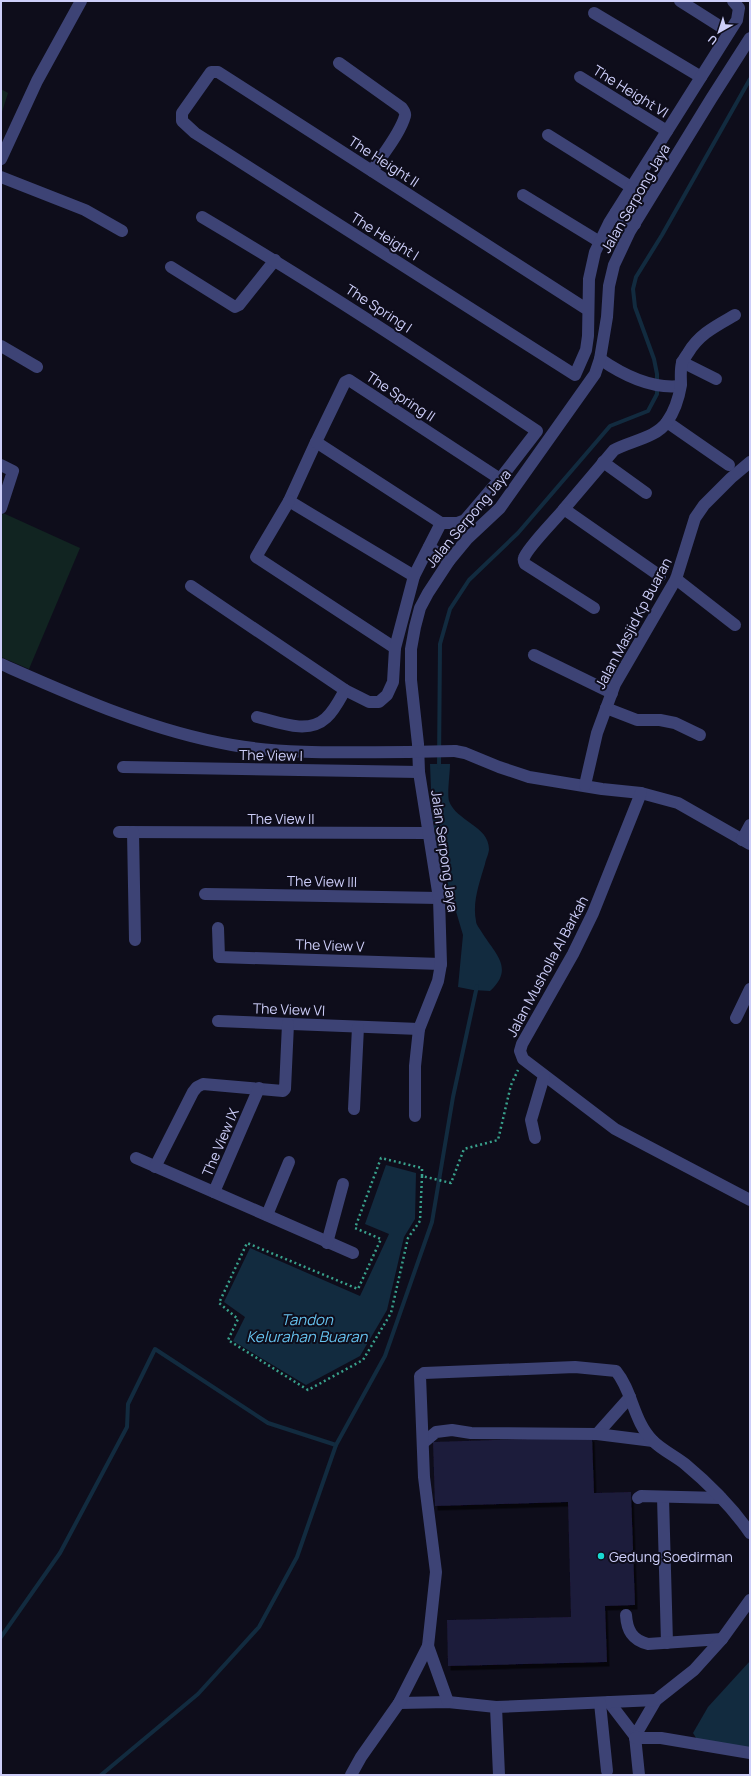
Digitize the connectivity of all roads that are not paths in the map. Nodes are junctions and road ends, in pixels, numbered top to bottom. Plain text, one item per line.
1 (81, 1) edge
2 (680, 1) edge
3 (733, 1) edge
4 (594, 13) dead end
5 (729, 32) junction
6 (750, 38) edge
7 (339, 63) dead end
8 (580, 76) dead end
9 (701, 77) junction
10 (182, 120) joint
11 (667, 131) junction
12 (548, 135) dead end
13 (1, 159) edge
14 (372, 171) junction
15 (1, 177) edge
16 (631, 187) junction
17 (523, 194) dead end
18 (616, 212) junction
19 (202, 217) dead end
20 (635, 224) junction
21 (122, 231) dead end
22 (600, 242) junction
23 (275, 260) junction
24 (171, 267) dead end
25 (588, 310) junction
26 (735, 315) dead end
27 (1, 346) edge
28 (600, 359) junction
29 (682, 362) junction
30 (37, 367) dead end
31 (716, 379) dead end
32 (676, 387) junction
33 (667, 422) junction
34 (316, 442) junction
35 (603, 462) junction
36 (750, 462) edge
37 (1, 464) edge
38 (729, 465) dead end
39 (500, 479) junction
40 (646, 493) dead end
41 (289, 501) junction
42 (1, 508) edge
43 (564, 509) junction
44 (441, 523) junction
45 (429, 547) junction
46 (449, 560) junction
47 (414, 576) junction
48 (660, 576) dead end
49 (676, 579) junction
50 (191, 586) dead end
51 (594, 608) dead end
52 (735, 625) dead end
53 (395, 648) junction
54 (534, 655) dead end
55 (1, 664) edge
56 (345, 690) junction
57 (612, 693) junction
58 (606, 708) junction
59 (257, 717) dead end
60 (700, 735) dead end
61 (123, 767) dead end
62 (419, 772) junction
63 (585, 785) junction
64 (641, 794) junction
65 (750, 825) edge
66 (119, 832) dead end
67 (133, 832) junction
68 (428, 833) junction
69 (746, 842) edge
70 (205, 894) dead end
71 (439, 898) junction
72 (218, 928) dead end
73 (135, 940) dead end
74 (441, 964) junction
75 (750, 989) edge
76 (736, 1018) dead end
77 (218, 1022) dead end
78 (288, 1024) junction
79 (358, 1027) junction
80 (419, 1029) junction
81 (544, 1076) junction
82 (259, 1088) junction
83 (354, 1109) dead end
84 (415, 1116) dead end
85 (535, 1138) dead end
86 (136, 1158) dead end
87 (289, 1162) dead end
88 (155, 1167) junction
89 (343, 1184) dead end
90 (214, 1192) junction
91 (750, 1200) edge
92 (267, 1215) junction
93 (327, 1243) junction
94 (353, 1253) dead end
95 (630, 1396) junction
96 (597, 1434) junction
97 (653, 1441) junction
98 (423, 1443) junction
99 (663, 1497) junction
100 (638, 1498) dead end
101 (721, 1498) junction
102 (750, 1534) edge
103 (750, 1600) edge
104 (626, 1615) dead end
105 (722, 1639) junction
106 (667, 1643) junction
107 (428, 1646) junction
108 (656, 1700) junction
109 (448, 1702) junction
110 (605, 1702) junction
111 (399, 1703) junction
112 (496, 1707) junction
113 (635, 1737) junction
114 (750, 1753) edge
115 (607, 1771) dead end
116 (351, 1775) edge
117 (499, 1775) edge
118 (638, 1775) edge

1 - 13 street
2 - 5 street
3 - 5 street
4 - 9 street
5 - 9 street
6 - 20 street, Jalan Serpong Jaya
7 - 14 street
8 - 11 street, The Height VI
9 - 11 street
10 - 14 street, The Height II
10 - 25 street, The Height I
11 - 16 street
12 - 16 street
14 - 25 street, The Height II
15 - 21 street
16 - 18 street
17 - 22 street
18 - 20 street
18 - 22 street
19 - 23 street, The Spring I
20 - 28 street, Jalan Serpong Jaya
22 - 25 street
23 - 24 street
23 - 39 street, The Spring I
26 - 29 street
27 - 30 street
28 - 32 street
28 - 46 street, Jalan Serpong Jaya
29 - 31 street
29 - 32 street
32 - 33 street
33 - 35 street
33 - 38 street
34 - 39 street, The Spring II
34 - 41 street
34 - 44 street
35 - 40 street
35 - 43 street
36 - 49 street, Jalan Masjid Kp Buaran
37 - 42 street
39 - 44 street
41 - 47 street
41 - 53 street
43 - 48 street
43 - 51 street
44 - 45 street
45 - 46 street
45 - 47 street
46 - 62 street, Jalan Serpong Jaya
47 - 53 street
49 - 52 street
49 - 57 street, Jalan Masjid Kp Buaran
50 - 56 street
53 - 56 street
54 - 57 street
55 - 63 street, bridge
56 - 59 street
57 - 58 street, Jalan Masjid Kp Buaran
58 - 60 street
58 - 63 street, Jalan Masjid Kp Buaran
61 - 62 street, The View I
62 - 68 street, Jalan Serpong Jaya
63 - 64 street
64 - 69 street
64 - 81 street, Jalan Musholla Al Barkah
65 - 69 street
66 - 67 street, The View II
67 - 68 street, The View II
67 - 73 street
68 - 71 street, Jalan Serpong Jaya
70 - 71 street, The View III
71 - 74 street, Jalan Serpong Jaya
72 - 74 street, The View V
74 - 80 street, Jalan Serpong Jaya
75 - 76 street
77 - 78 street, The View VI
78 - 79 street, The View VI
78 - 82 street, The View IX
79 - 80 street, The View VI
79 - 83 street
80 - 84 street, Jalan Serpong Jaya
81 - 85 street
81 - 91 street, Jalan Musholla Al Barkah
82 - 88 street, The View IX
82 - 90 street, The View IX
86 - 88 street, The View IX
87 - 92 street
88 - 90 street, The View IX
89 - 93 street
90 - 92 street
92 - 93 street
93 - 94 street
95 - 96 street
95 - 97 street
95 - 98 street
96 - 97 street
96 - 98 street
97 - 101 street
98 - 107 street
99 - 100 street
99 - 101 street
99 - 106 street
101 - 102 street
103 - 105 street
104 - 106 street
105 - 106 street
105 - 108 street
107 - 109 street
107 - 111 street
108 - 110 street
108 - 113 street
109 - 111 street
109 - 112 street
110 - 112 street
110 - 113 street
110 - 115 street
111 - 116 street
112 - 117 street
113 - 114 street
113 - 118 street

